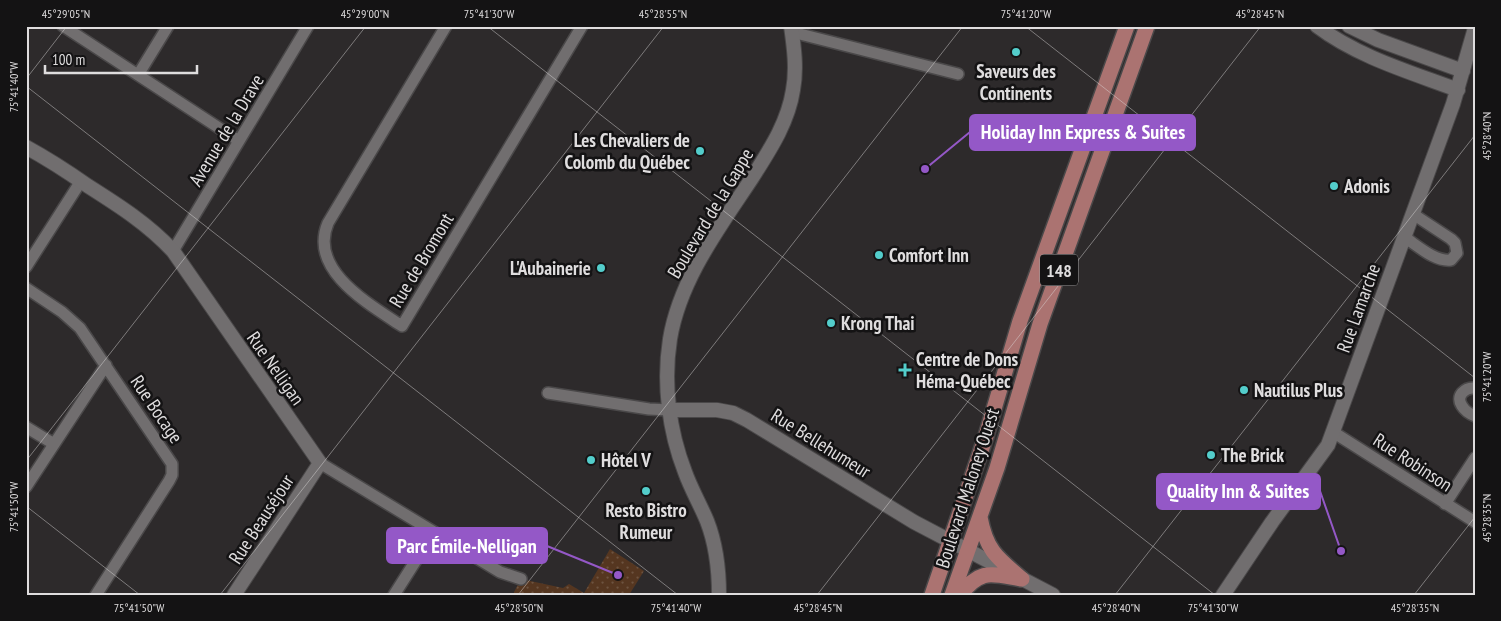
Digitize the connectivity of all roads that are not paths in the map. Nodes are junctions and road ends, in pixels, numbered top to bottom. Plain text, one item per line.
1 (63, 26) edge
2 (168, 26) edge
3 (308, 26) edge
4 (446, 26) edge
5 (582, 26) edge
6 (1127, 26) edge
7 (1147, 26) edge
8 (1317, 26) edge
9 (1349, 26) edge
10 (1475, 28) edge
11 (792, 29) edge
12 (1463, 71) junction
13 (958, 74) dead end
14 (138, 75) junction
15 (1458, 90) junction
16 (240, 141) junction
17 (26, 148) edge
18 (81, 181) junction
19 (1060, 212) junction
20 (1413, 214) junction
21 (1078, 219) junction
22 (1404, 237) junction
23 (173, 251) junction
24 (26, 267) edge
25 (26, 288) edge
26 (106, 365) junction
27 (1475, 388) edge
28 (548, 393) dead end
29 (669, 410) junction
30 (1475, 416) edge
31 (26, 426) edge
32 (1333, 432) junction
33 (54, 444) junction
34 (1475, 458) edge
35 (320, 463) junction
36 (26, 488) edge
37 (1445, 504) junction
38 (980, 517) junction
39 (1475, 522) edge
40 (434, 532) junction
41 (951, 541) junction
42 (968, 550) junction
43 (521, 579) dead end
44 (1022, 579) junction
45 (96, 595) edge
46 (234, 595) edge
47 (394, 595) edge
48 (719, 595) edge
49 (932, 595) edge
50 (952, 595) edge
51 (960, 595) edge
52 (1054, 595) edge
53 (1223, 595) edge

1 - 14 street
2 - 14 street
3 - 16 street, Avenue de la Drave
4 - 5 street, Rue de Bromont
6 - 19 main road, Boulevard Maloney Ouest / 148
7 - 21 main road, Boulevard Maloney Ouest / 148
8 - 15 street
9 - 12 street
10 - 12 street, Rue Lamarche
11 - 13 street
11 - 29 street, Boulevard de la Gappe
12 - 15 street, Rue Lamarche
14 - 16 street
15 - 20 street, Rue Lamarche
16 - 23 street, Avenue de la Drave
17 - 18 street, Rue Nelligan
18 - 23 street, Rue Nelligan
18 - 24 street
19 - 21 main road
19 - 41 main road, Boulevard Maloney Ouest / 148
20 - 22 street, Rue Lamarche
20 - 22 street
21 - 38 main road, Boulevard Maloney Ouest / 148
22 - 32 street, Rue Lamarche
23 - 35 street, Rue Nelligan
25 - 26 street, Rue Bocage
26 - 33 street
26 - 45 street, Rue Bocage
27 - 30 street
28 - 29 street, Rue Bellehumeur
29 - 41 street, Rue Bellehumeur
29 - 48 street, Boulevard de la Gappe
31 - 33 street
32 - 37 street, Rue Robinson
32 - 53 street, Rue Lamarche
33 - 36 street
34 - 37 street
35 - 40 street, Rue Nelligan
35 - 46 street, Rue Beauséjour
37 - 39 street, Rue Robinson
38 - 42 main road, Boulevard Maloney Ouest / 148
38 - 44 main road
40 - 43 street, Rue Nelligan
40 - 47 street
41 - 42 street, Rue Bellehumeur
41 - 49 main road, Boulevard Maloney Ouest / 148
42 - 44 street, Rue Bellehumeur
42 - 50 main road, Boulevard Maloney Ouest / 148
44 - 51 main road
44 - 52 street, Rue Bellehumeur

